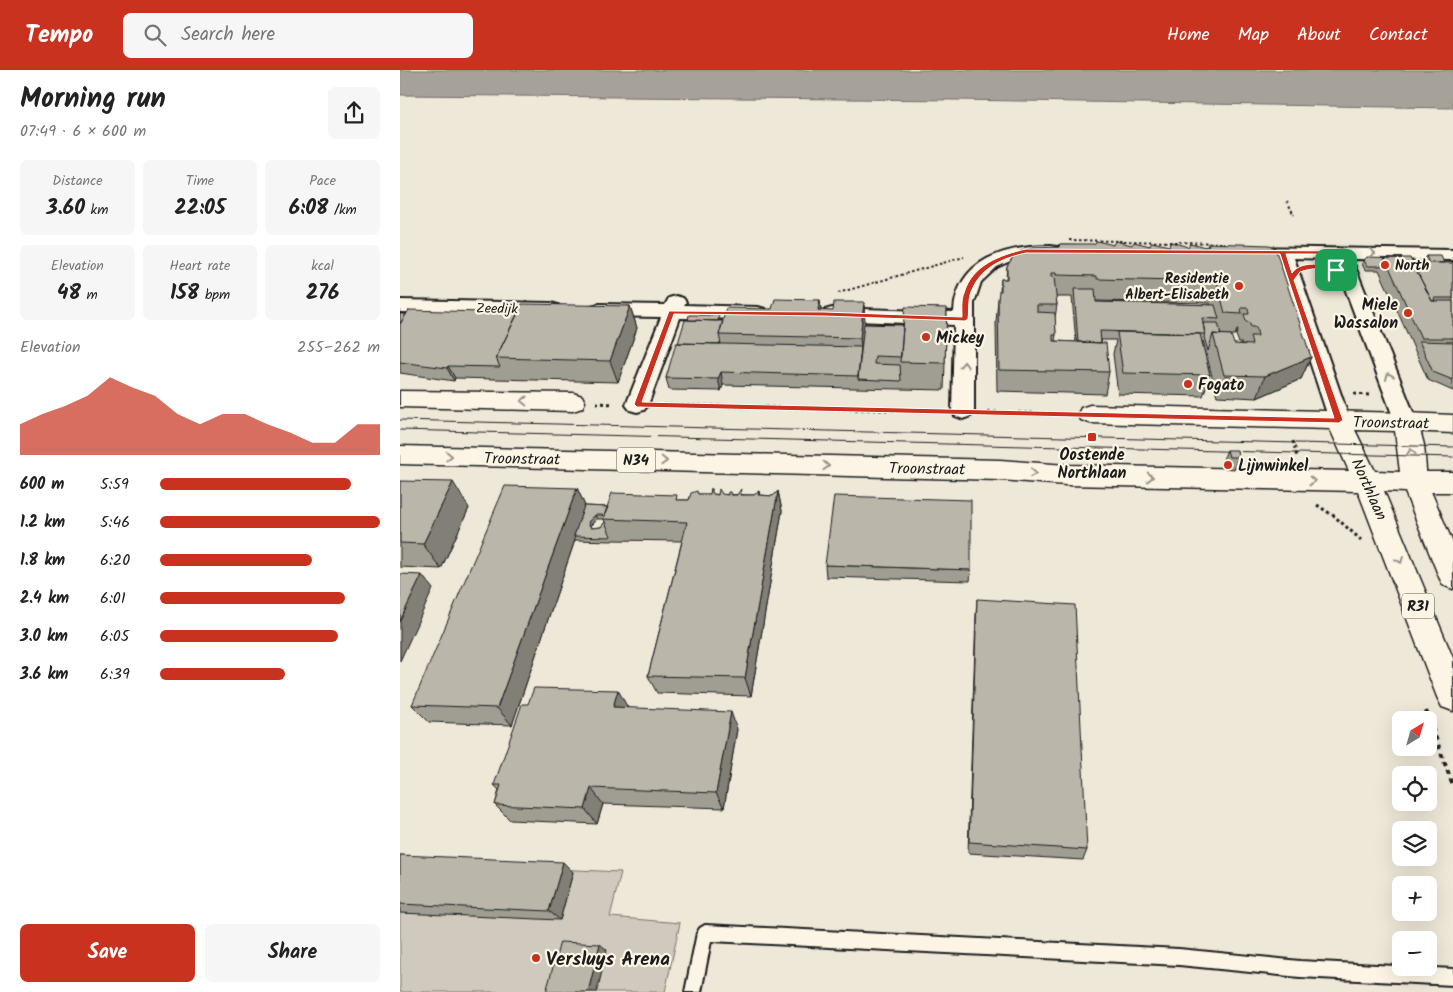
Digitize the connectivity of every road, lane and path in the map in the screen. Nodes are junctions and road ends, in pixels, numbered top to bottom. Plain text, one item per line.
1 (1288, 201) dead end
2 (1294, 215) dead end
3 (1071, 252) edge
4 (1225, 252) edge
5 (1283, 252) junction
6 (1340, 252) junction
7 (1453, 255) edge
8 (1291, 280) junction
9 (1350, 280) junction
10 (400, 306) edge
11 (565, 310) edge
12 (584, 310) edge
13 (777, 313) edge
14 (671, 314) junction
15 (815, 314) edge
16 (965, 319) junction
17 (400, 399) edge
18 (573, 402) joint
19 (637, 404) junction
20 (963, 411) junction
21 (1090, 414) joint
22 (1339, 420) junction
23 (1406, 422) junction
24 (1453, 424) edge
25 (400, 455) edge
26 (1366, 481) junction
27 (1414, 482) junction
28 (1453, 482) edge
29 (1317, 505) dead end
30 (1366, 544) dead end
31 (1453, 577) edge
32 (1453, 697) edge
33 (1423, 702) dead end
34 (1453, 786) edge
35 (1453, 977) edge
36 (693, 992) edge

1 - 2 path
3 - 16 street
4 - 5 street
5 - 6 street
5 - 8 street, Northlaan
6 -> 7 street
6 - 9 street
8 - 9 street
8 - 22 street, Northlaan
23 -> 9 street
10 - 11 street, Zeedijk
12 - 14 street
13 - 14 street
14 - 19 street
15 - 16 street
20 -> 16 street
18 -> 17 main road
18 - 19 path
19 - 20 path
20 - 21 path
21 - 22 main road, Troonstraat
22 - 23 main road, Troonstraat
22 - 26 main road, Northlaan / R31
23 - 24 main road, Troonstraat
27 -> 23 main road
25 -> 26 main road, Troonstraat / N34
26 - 27 main road, Troonstraat / N34
26 -> 32 main road, Northlaan / R31
27 - 28 main road, Troonstraat
27 - 31 main road
29 - 30 path
33 - 34 path
35 - 36 lane

